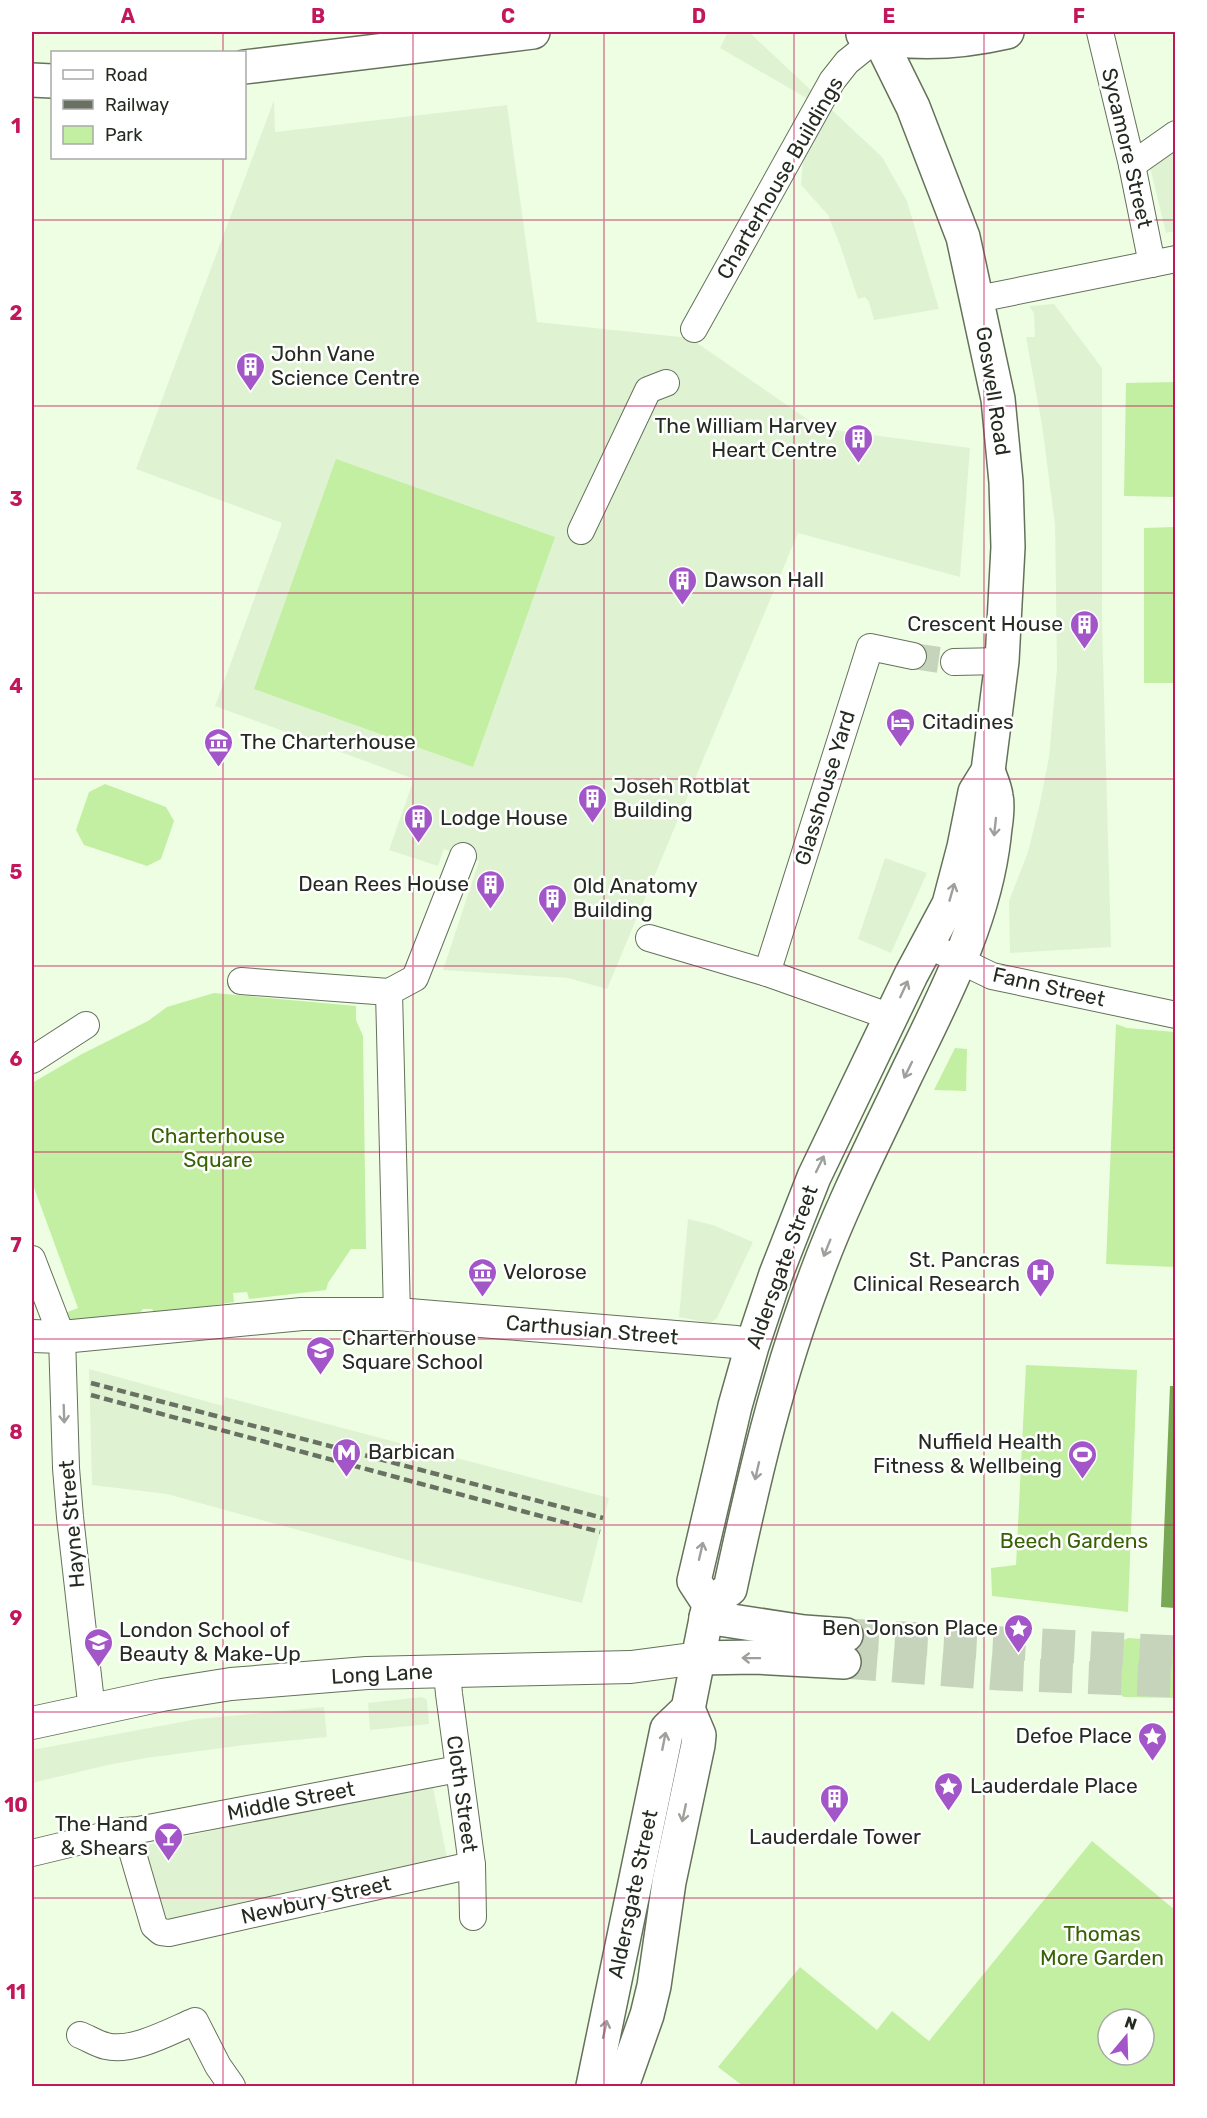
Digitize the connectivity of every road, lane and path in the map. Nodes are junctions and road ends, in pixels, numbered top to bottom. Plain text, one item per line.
1 (533, 32) edge
2 (1007, 32) edge
3 (1100, 32) edge
4 (870, 34) edge
5 (408, 40) edge
6 (246, 67) edge
7 (32, 80) edge
8 (51, 81) edge
9 (1176, 134) edge
10 (1132, 165) junction
11 (1164, 262) edge
12 (978, 299) junction
13 (694, 329) dead end
14 (666, 383) dead end
15 (581, 531) dead end
16 (914, 656) tunnel mouth
17 (1002, 661) junction
18 (954, 662) tunnel mouth
19 (988, 771) junction
20 (463, 856) dead end
21 (649, 938) dead end
22 (928, 945) junction
23 (961, 961) junction
24 (767, 973) junction
25 (241, 981) dead end
26 (389, 992) junction
27 (1176, 1015) edge
28 (891, 1017) junction
29 (86, 1025) dead end
30 (32, 1060) edge
31 (32, 1259) edge
32 (397, 1314) junction
33 (32, 1336) edge
34 (62, 1337) junction
35 (752, 1346) junction
36 (708, 1610) junction
37 (699, 1658) junction
38 (447, 1671) junction
39 (688, 1709) junction
40 (92, 1711) junction
41 (32, 1723) edge
42 (458, 1769) junction
43 (123, 1831) junction
44 (32, 1853) edge
45 (472, 1864) junction
46 (473, 1917) dead end
47 (80, 2034) dead end
48 (232, 2086) edge
49 (593, 2086) edge
50 (621, 2086) edge

1 - 5 main road
2 - 4 main road
3 - 10 street, Sycamore Street
4 - 12 main road, Goswell Road
4 - 13 street, Charterhouse Buildings
5 - 6 main road
7 - 8 main road
9 - 10 street
10 - 11 street, Sycamore Street
11 - 12 street
12 - 17 main road, Goswell Road
14 - 15 street
16 - 24 street, Glasshouse Yard
17 - 18 street
17 - 19 main road, Goswell Road
22 -> 19 main road, Goswell Road
19 -> 23 main road, Goswell Road
20 - 26 street
21 - 24 street
22 - 23 street, Fann Street
28 -> 22 main road, Aldersgate Street
23 - 27 street, Fann Street
23 -> 36 main road, Aldersgate Street
24 - 28 street
25 - 26 street
26 - 32 street
35 -> 28 main road, Aldersgate Street
29 - 30 street
31 - 34 street
32 - 34 street
32 - 35 street, Carthusian Street
33 - 34 street
34 -> 40 street, Hayne Street
36 -> 35 main road, Aldersgate Street
36 - 37 main road
36 -> 37 main road
37 - 38 street, Long Lane
37 - 39 main road
38 - 40 street, Long Lane
38 - 42 street, Cloth Street
49 -> 39 main road, Aldersgate Street
39 -> 50 main road, Aldersgate Street
40 - 41 street, Long Lane
42 - 43 street, Middle Street
42 - 45 street, Cloth Street
43 - 44 street, Middle Street
43 - 45 street, Newbury Street
45 - 46 street, Cloth Street
47 - 48 street

